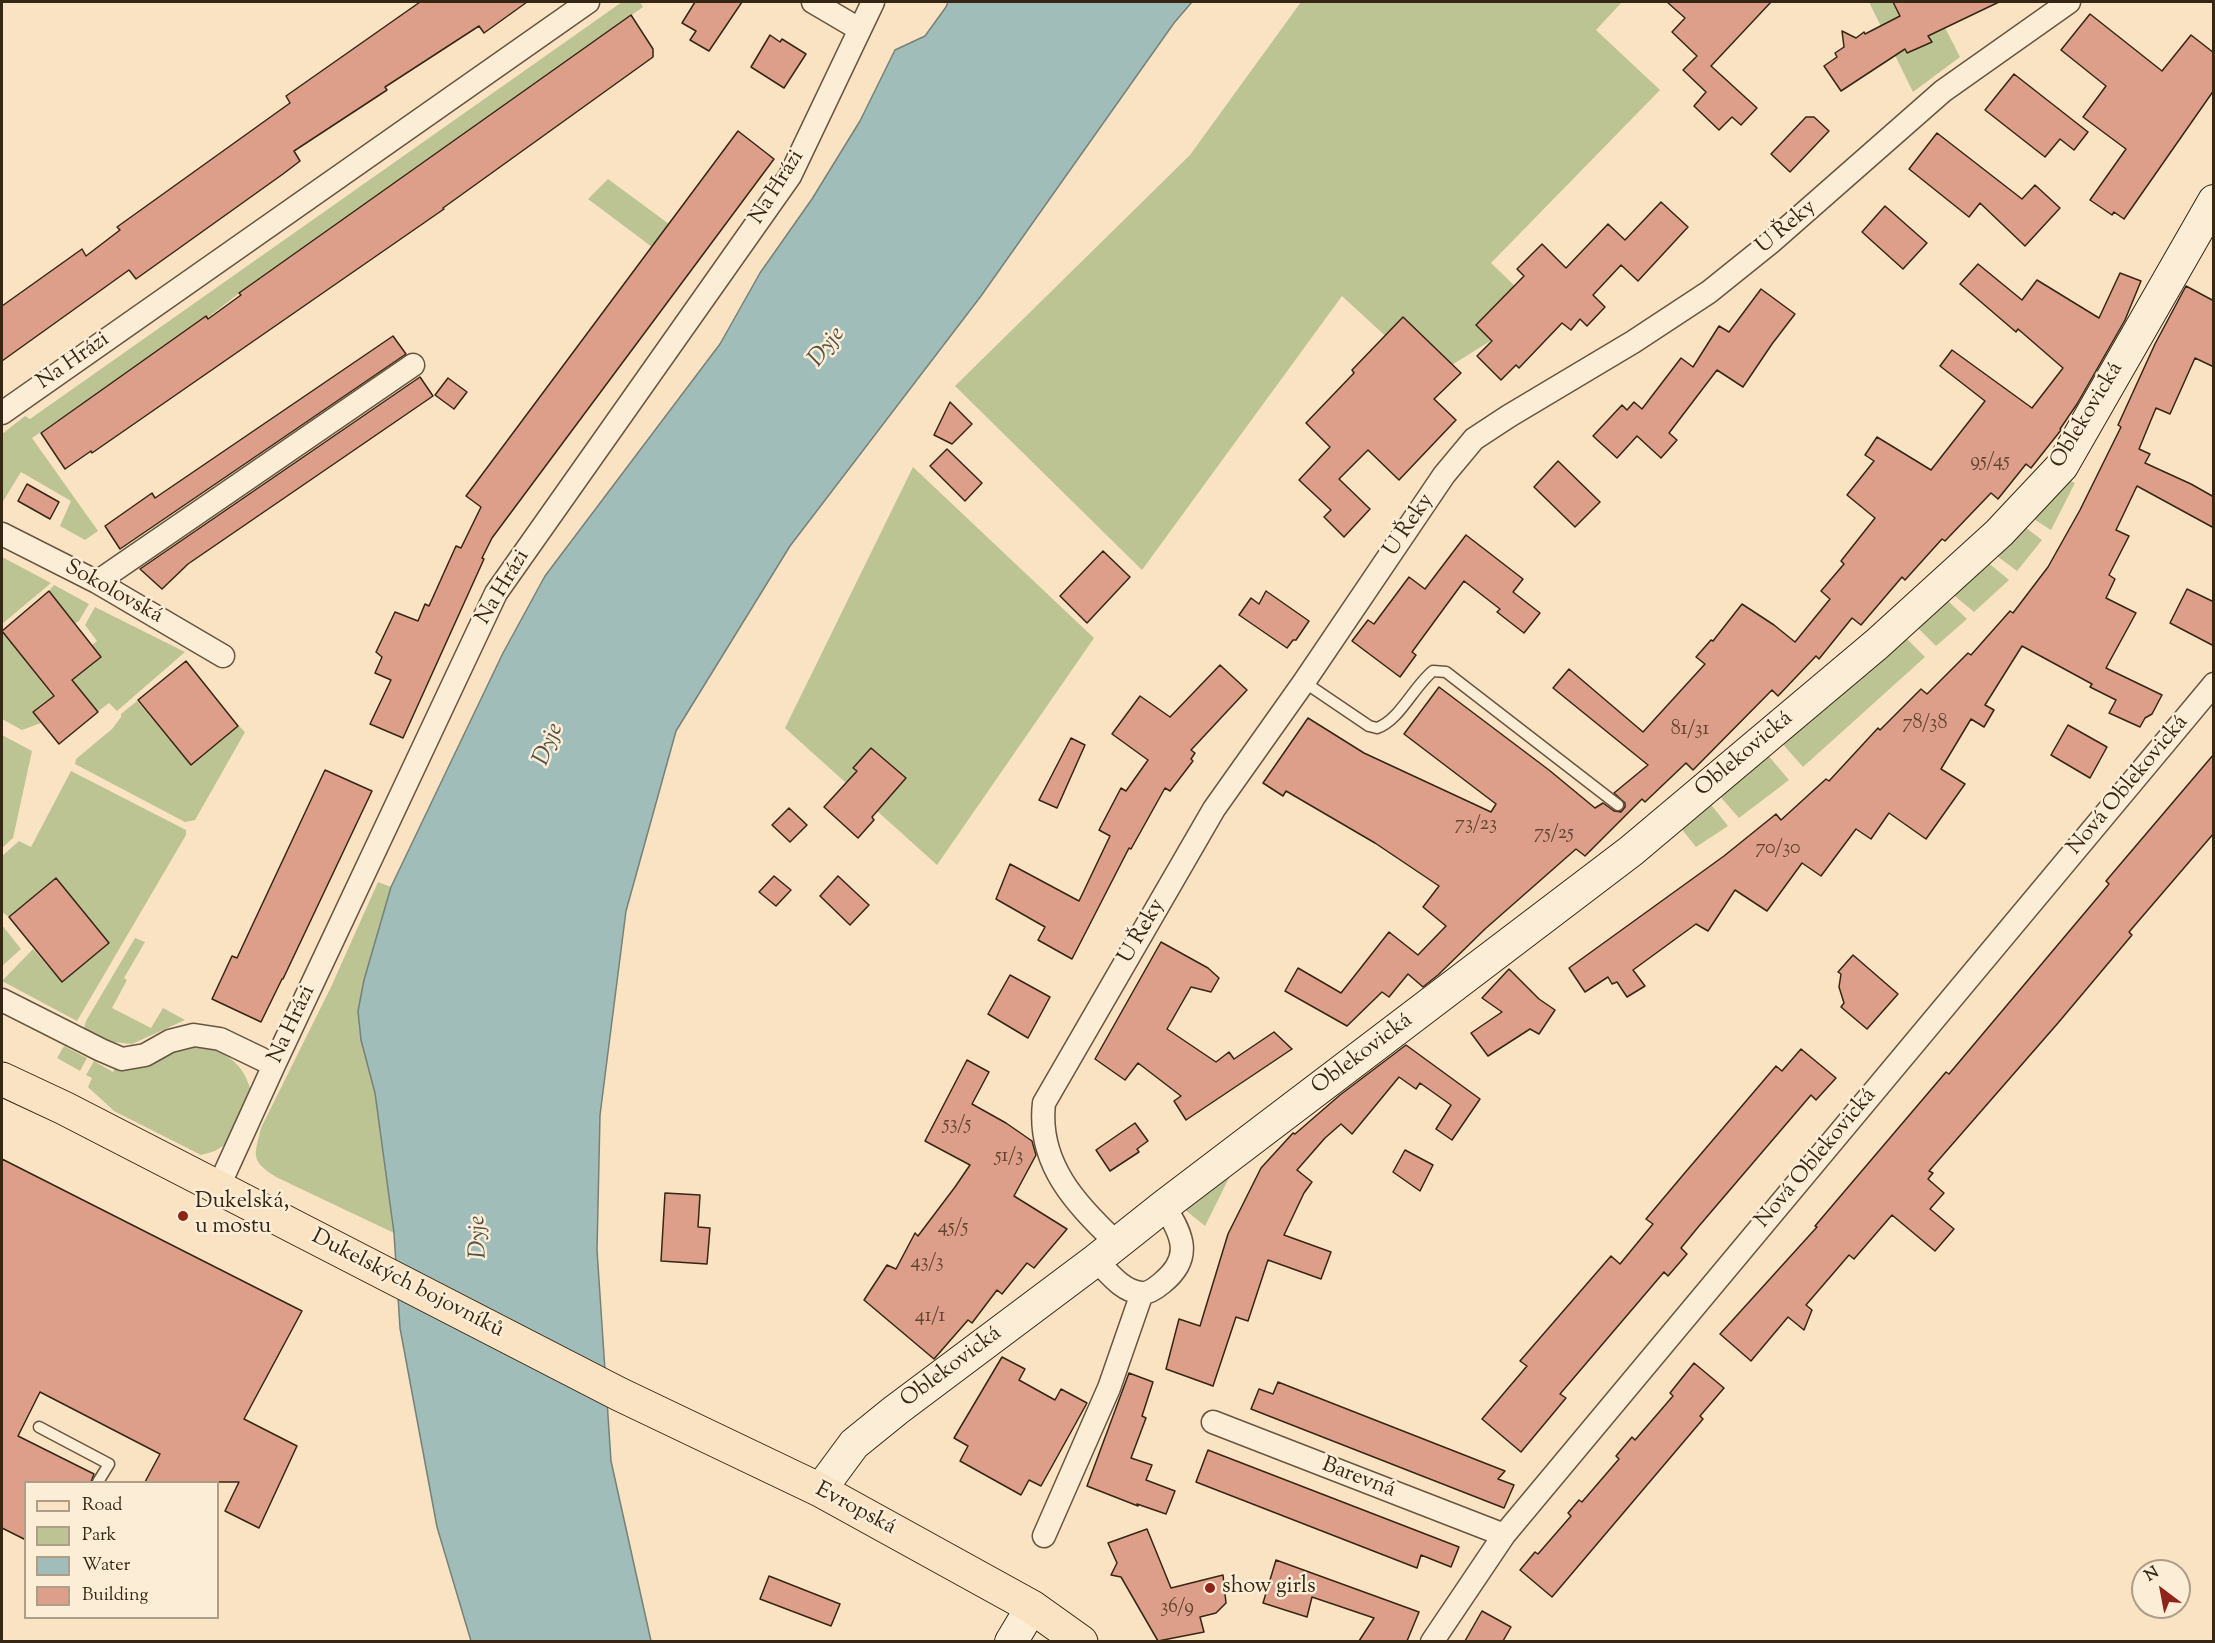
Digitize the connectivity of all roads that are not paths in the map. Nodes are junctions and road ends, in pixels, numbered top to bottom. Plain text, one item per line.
1 (588, 2) edge
2 (813, 2) edge
3 (873, 2) edge
4 (2069, 2) edge
5 (859, 29) junction
6 (2214, 201) edge
7 (413, 365) dead end
8 (2, 412) edge
9 (2, 534) edge
10 (97, 582) junction
11 (223, 656) dead end
12 (1304, 682) junction
13 (2214, 684) edge
14 (1618, 805) dead end
15 (2, 1000) edge
16 (274, 1065) junction
17 (2, 1080) edge
18 (218, 1188) junction
19 (1164, 1206) junction
20 (1107, 1252) junction
21 (1142, 1293) junction
22 (620, 1394) joint
23 (1213, 1422) dead end
24 (39, 1427) dead end
25 (99, 1481) edge
26 (820, 1490) junction
27 (1504, 1535) junction
28 (1044, 1536) dead end
29 (1032, 1606) junction
30 (1011, 1641) edge
31 (1082, 1641) edge
32 (1432, 1641) edge

1 - 8 street, Na Hrázi
2 - 5 street
3 - 5 street, Na Hrázi
4 - 12 street, U Řeky
5 - 16 street, Na Hrázi
6 - 19 street, Oblekovická
7 - 10 street
9 - 10 street, Sokolovská
10 - 11 street, Sokolovská
12 - 14 lane
12 - 20 street, U Řeky
13 - 27 street, Nová Oblekovická
15 - 16 street
16 - 18 street, Na Hrázi
17 - 18 main road, Dukelských bojovníků
18 - 22 main road, Dukelských bojovníků
19 - 20 street, Oblekovická
19 - 21 street
20 - 21 street
20 - 26 street, Oblekovická
21 - 28 street
22 - 26 main road, Evropská
23 - 27 street, Barevná
24 - 25 lane
26 - 29 main road, Evropská
27 - 32 street, Nová Oblekovická
29 - 30 street
29 - 31 main road, Evropská

